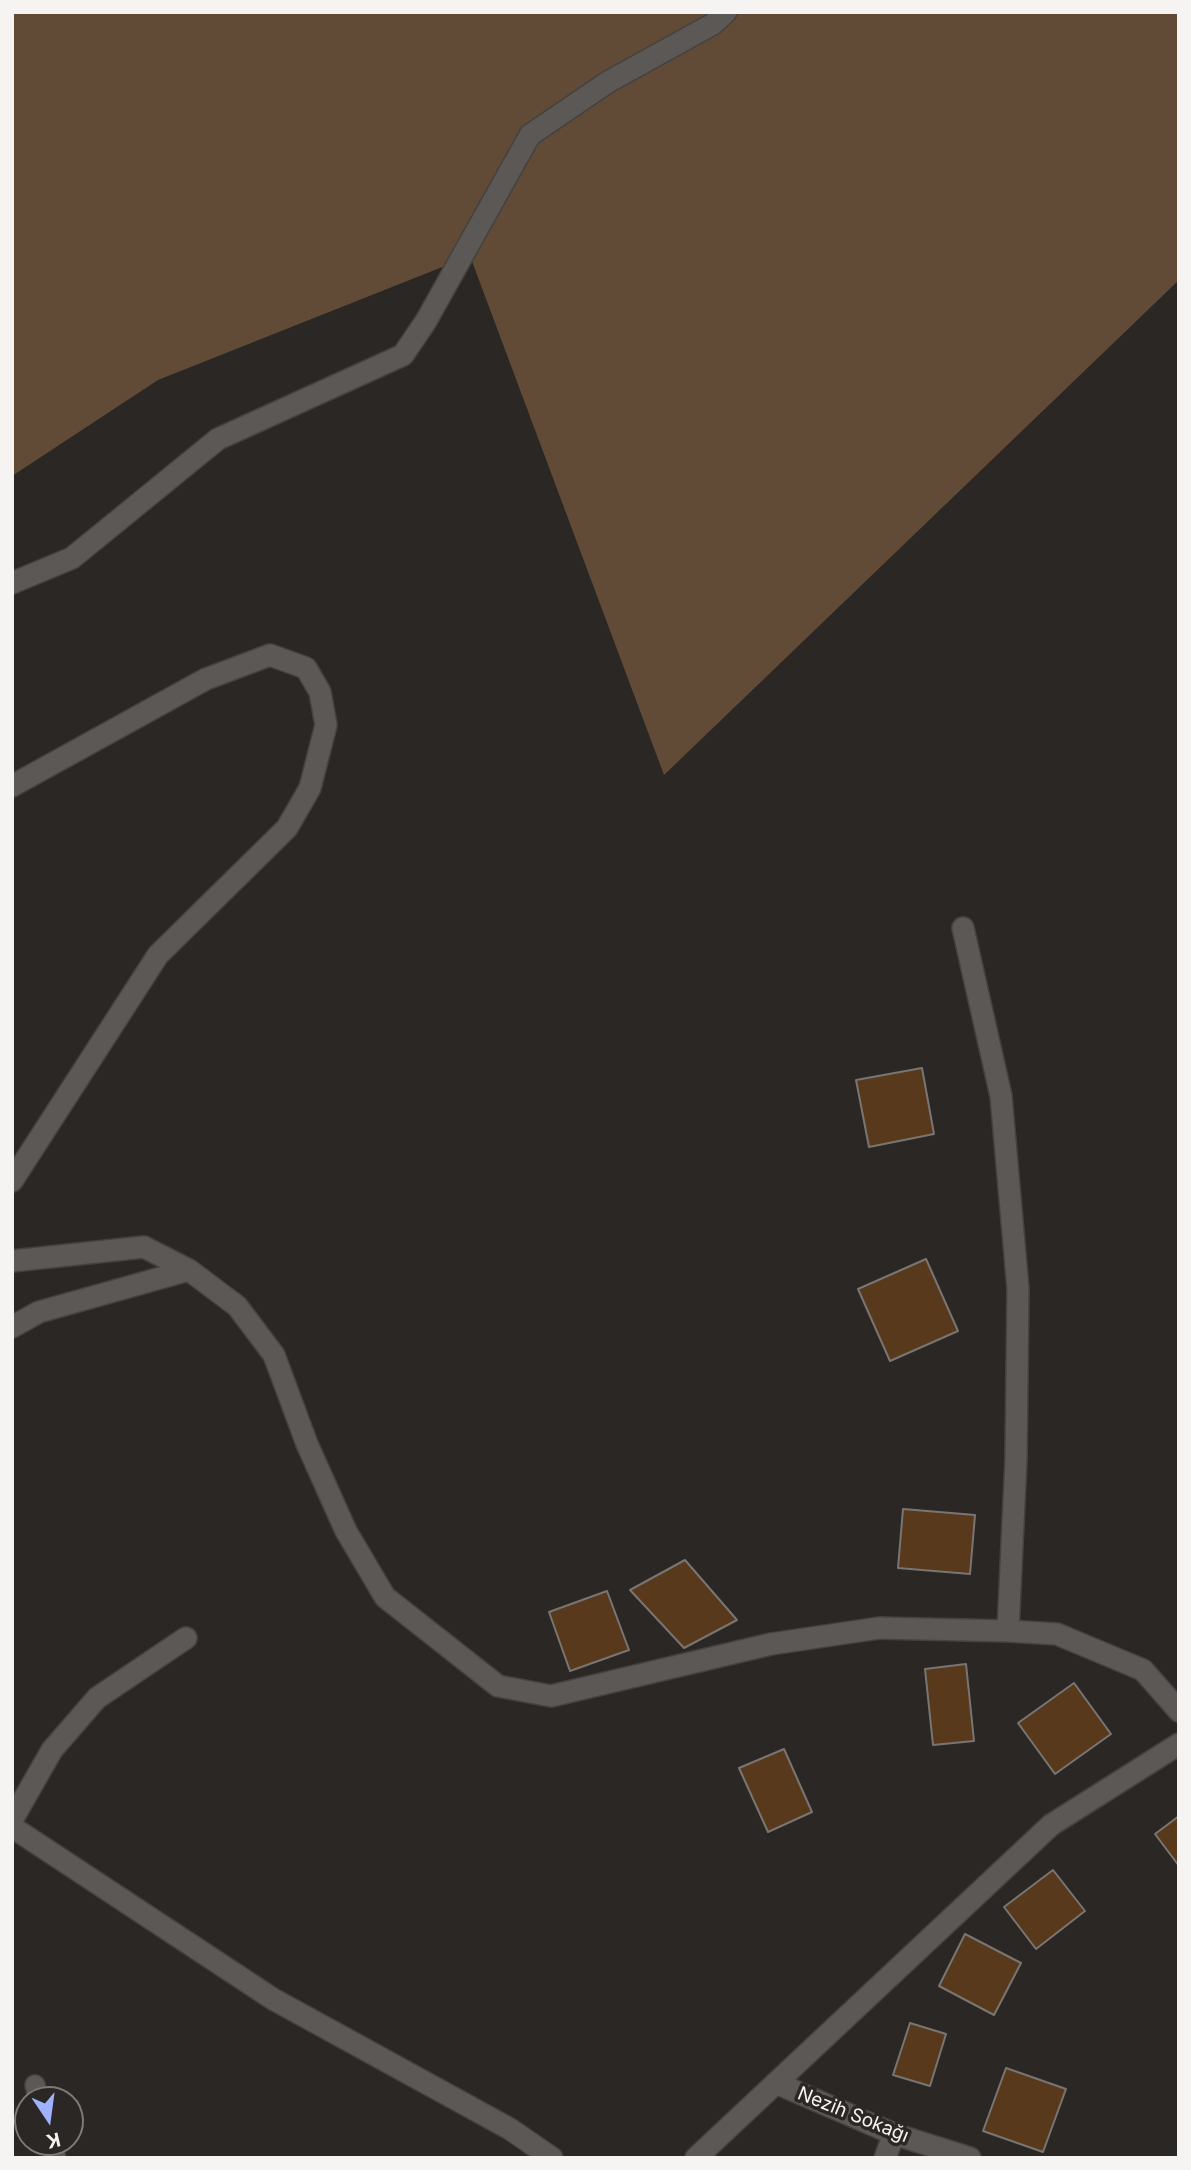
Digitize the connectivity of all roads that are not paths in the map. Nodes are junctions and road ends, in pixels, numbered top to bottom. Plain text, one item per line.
1 (726, 12) edge
2 (12, 583) edge
3 (12, 786) edge
4 (963, 928) dead end
5 (12, 1181) edge
6 (12, 1261) edge
7 (189, 1270) junction
8 (12, 1327) edge
9 (1008, 1631) junction
10 (186, 1638) dead end
11 (1179, 1711) edge
12 (1179, 1744) edge
13 (12, 1820) edge
14 (12, 1827) edge
15 (776, 2083) junction
16 (894, 2134) junction
17 (552, 2158) edge
18 (696, 2158) edge
19 (885, 2158) edge
20 (971, 2158) edge

1 - 2 street
3 - 5 street
4 - 9 street
6 - 7 street
7 - 8 street
7 - 9 street
9 - 11 street
10 - 13 street
12 - 15 street
14 - 17 street
15 - 16 street, Nezih Sokağı
15 - 18 street
16 - 19 street
16 - 20 street, Nezih Sokağı

